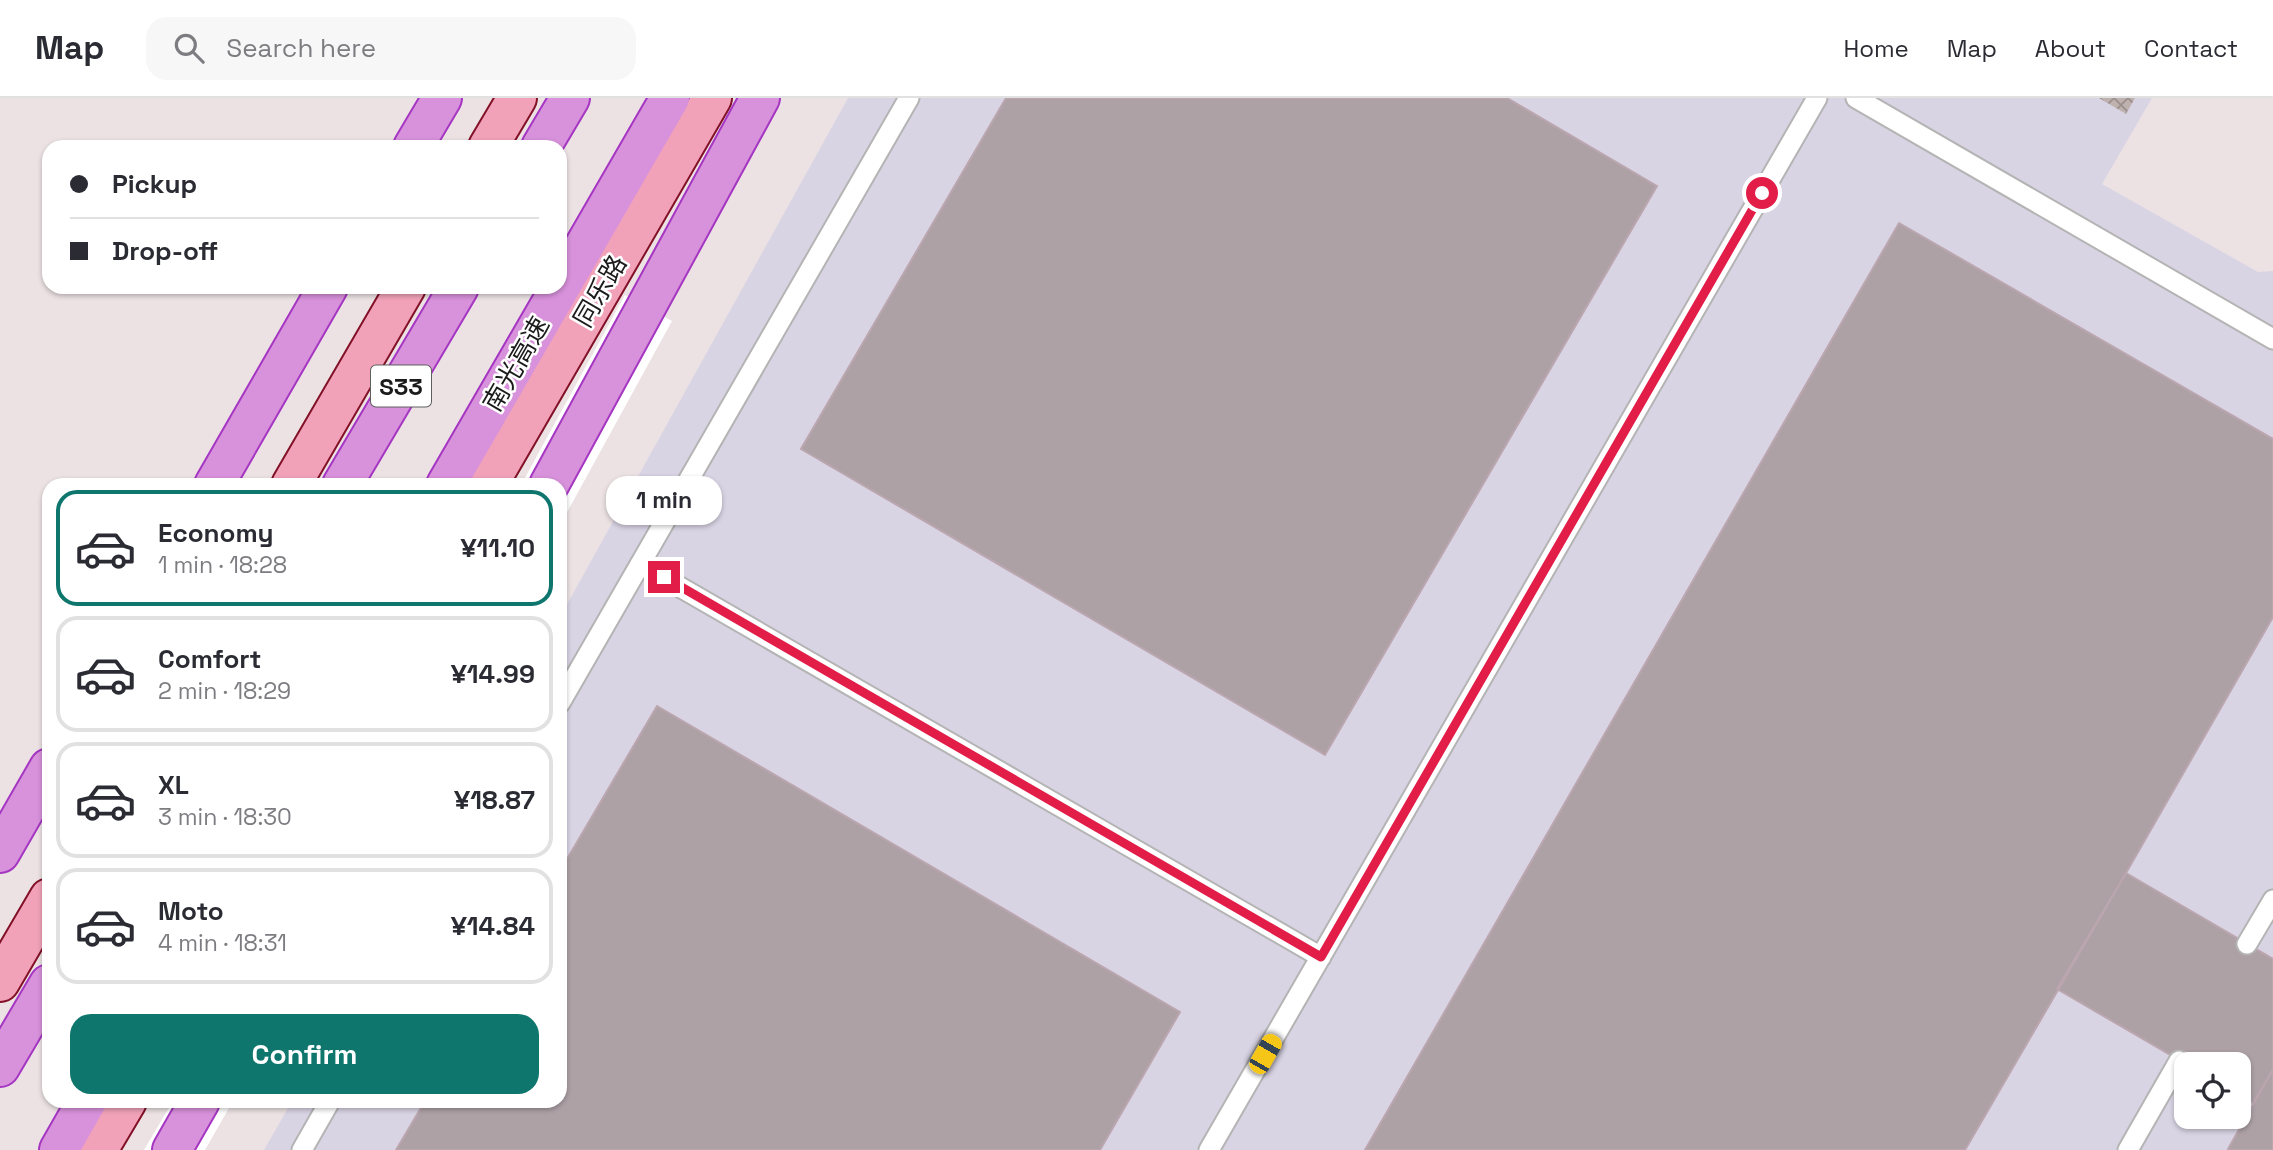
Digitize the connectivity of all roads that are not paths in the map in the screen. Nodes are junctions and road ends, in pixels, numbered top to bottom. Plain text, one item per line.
1 (442, 98) edge
2 (517, 98) edge
3 (570, 98) edge
4 (670, 98) edge
5 (712, 98) edge
6 (760, 98) edge
7 (909, 98) edge
8 (1817, 98) edge
9 (1856, 98) edge
10 (417, 140) edge
11 (492, 140) edge
12 (545, 140) edge
13 (567, 276) edge
14 (324, 294) edge
15 (402, 294) edge
16 (455, 294) edge
17 (557, 294) edge
18 (2273, 339) edge
19 (218, 478) edge
20 (295, 478) edge
21 (346, 478) edge
22 (450, 478) edge
23 (492, 478) edge
24 (553, 478) edge
25 (640, 564) junction
26 (567, 691) edge
27 (42, 780) edge
28 (0, 853) edge
29 (2273, 900) edge
30 (42, 910) edge
31 (2247, 944) dead end
32 (1321, 957) junction
33 (0, 982) edge
34 (42, 996) edge
35 (0, 1067) edge
36 (2174, 1070) edge
37 (84, 1108) edge
38 (123, 1108) edge
39 (196, 1108) edge
40 (326, 1108) edge
41 (59, 1150) edge
42 (98, 1150) edge
43 (172, 1150) edge
44 (302, 1150) edge
45 (1209, 1150) edge
46 (2128, 1150) edge

1 - 10 highway
2 - 11 main road
3 - 12 highway
4 - 13 highway, 南光高速
5 - 23 main road, 同乐路
6 - 24 highway
7 - 25 lane
8 - 32 lane
9 - 18 lane
14 - 19 highway
15 - 20 main road
16 - 21 highway, S33
17 - 22 highway, 南光高速
25 - 26 lane
25 - 32 lane
27 - 28 highway
29 - 31 lane
30 - 33 main road
32 - 45 lane
34 - 35 highway
36 - 46 lane
37 - 41 highway
38 - 42 main road
39 - 43 highway
40 - 44 lane

